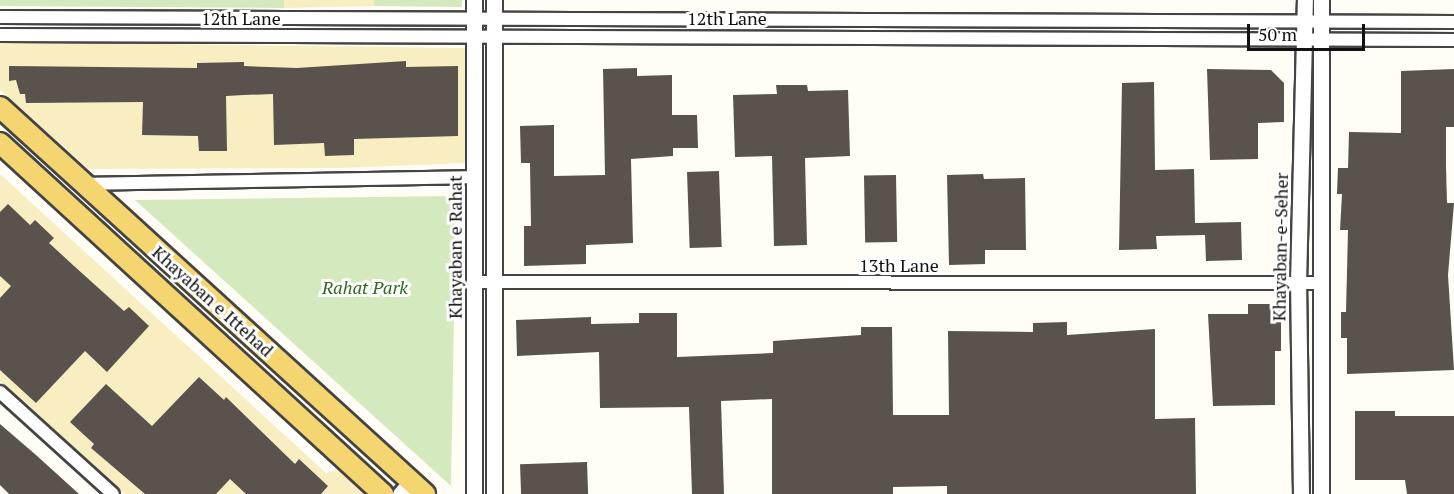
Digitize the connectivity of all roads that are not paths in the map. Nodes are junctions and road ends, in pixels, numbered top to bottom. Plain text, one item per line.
1 (474, 0) edge
2 (494, 0) edge
3 (1305, 0) edge
4 (1321, 0) edge
5 (0, 17) edge
6 (473, 20) junction
7 (1305, 20) junction
8 (1321, 20) junction
9 (1454, 22) edge
10 (494, 27) junction
11 (0, 35) edge
12 (474, 36) junction
13 (1304, 38) junction
14 (1320, 38) junction
15 (1454, 39) edge
16 (0, 107) edge
17 (0, 142) edge
18 (475, 177) junction
19 (85, 184) junction
20 (475, 282) junction
21 (494, 282) junction
22 (1298, 283) junction
23 (1322, 283) junction
24 (0, 392) edge
25 (412, 490) edge
26 (113, 494) edge
27 (383, 494) edge
28 (474, 494) edge
29 (494, 494) edge
30 (1301, 494) edge
31 (1321, 494) edge

1 - 6 street, Khayaban e Rahat
2 - 10 street
3 - 7 street, Khayaban-e-Seher
4 - 8 street
5 - 6 street, 12th Lane
6 - 10 street, 12th Lane
6 - 12 street, Khayaban e Rahat
7 - 8 street, 12th Lane
7 - 10 street, 12th Lane
7 - 13 street, Khayaban-e-Seher
8 - 9 street, 12th Lane
8 - 14 street
10 - 12 street, 12th Lane
10 - 13 street, 12th Lane
10 - 21 street
11 - 12 street, 12th Lane
12 - 18 street, Khayaban e Rahat
13 - 14 street, 12th Lane
13 - 22 street, Khayaban-e-Seher
14 - 15 street, 12th Lane
14 - 23 street
16 - 19 main road, Khayaban e Ittehad
17 - 27 main road, Khayaban e Ittehad
18 - 19 street
18 - 20 street, Khayaban e Rahat
19 - 25 main road, Khayaban e Ittehad
20 - 21 street, 13th Lane
20 - 28 street, Khayaban e Rahat
21 - 22 street, 13th Lane
21 - 29 street
22 - 23 street, 13th Lane
22 - 30 street, Khayaban-e-Seher
23 - 31 street
24 - 26 street

